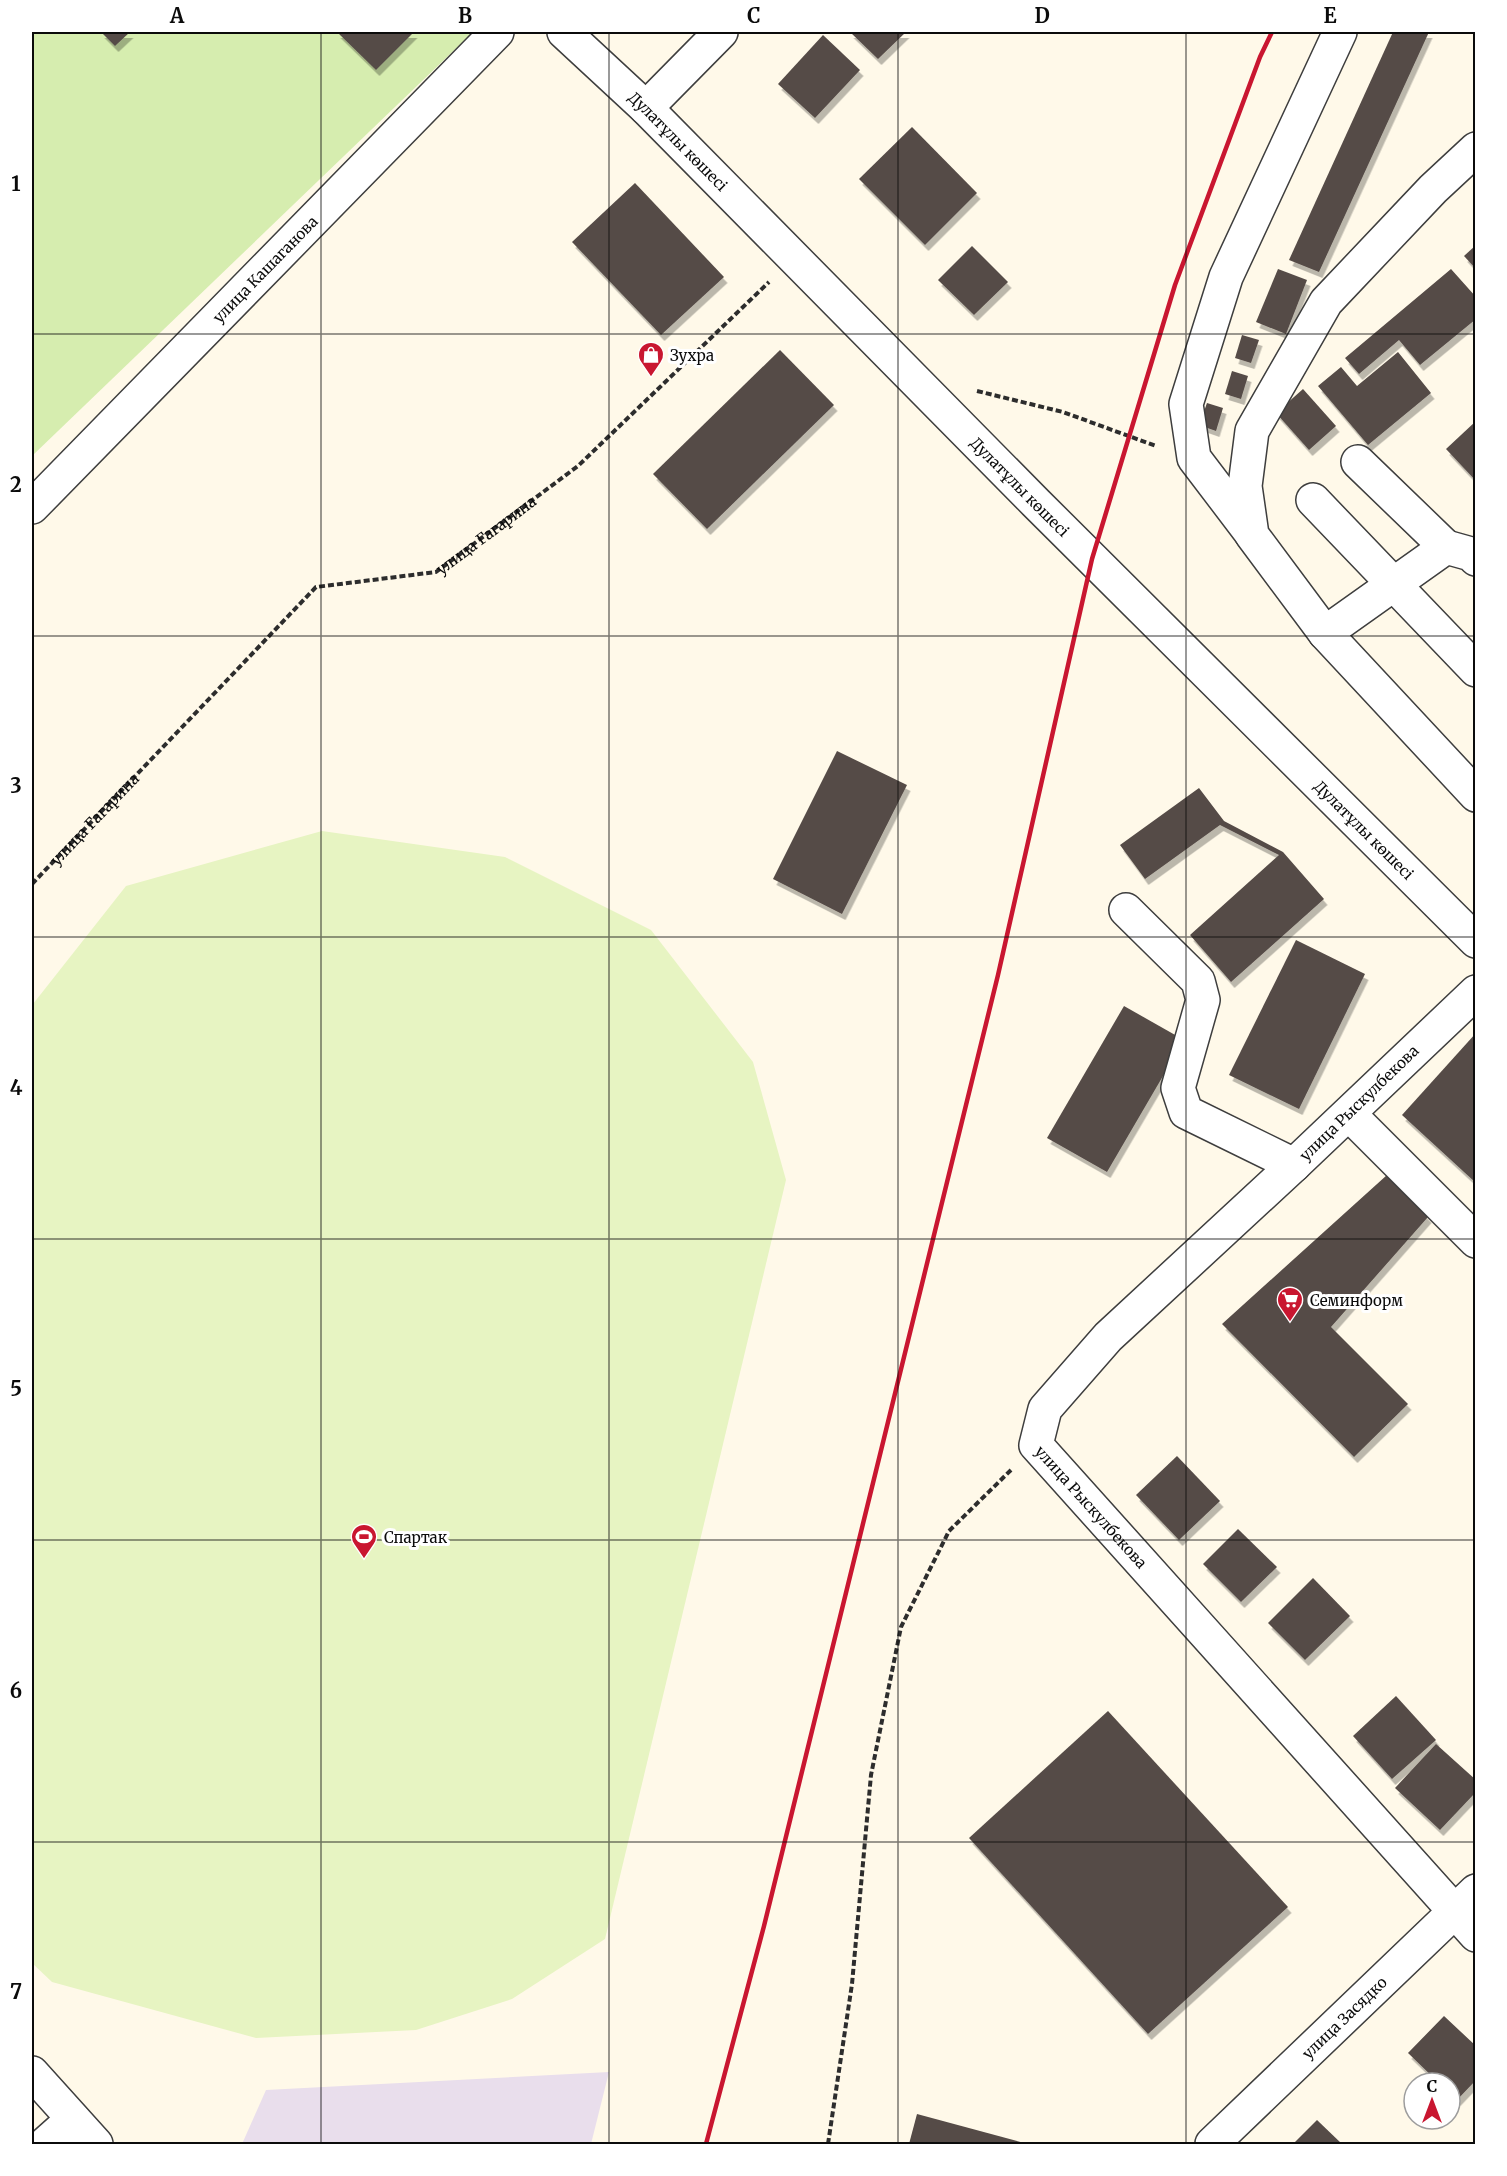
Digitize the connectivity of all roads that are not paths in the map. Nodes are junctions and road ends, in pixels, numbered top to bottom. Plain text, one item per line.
1 (497, 32) edge
2 (564, 32) edge
3 (721, 32) edge
4 (1340, 32) edge
5 (646, 108) junction
6 (1476, 149) edge
7 (1358, 462) dead end
8 (1313, 500) dead end
9 (32, 507) edge
10 (1252, 535) junction
11 (1446, 547) junction
12 (1476, 559) edge
13 (1394, 584) junction
14 (1325, 633) junction
15 (1476, 670) edge
16 (1476, 795) edge
17 (1126, 910) dead end
18 (1476, 941) edge
19 (1476, 992) edge
20 (1349, 1113) junction
21 (1294, 1165) junction
22 (1476, 1241) edge
23 (1468, 1913) edge
24 (32, 2073) edge
25 (72, 2119) junction
26 (45, 2145) edge
27 (96, 2145) edge
28 (1212, 2145) edge

1 - 9 street, улица Кашаганова
2 - 5 street, Дулатұлы көшесі
3 - 5 street
4 - 10 street
5 - 18 street, Дулатұлы көшесі
6 - 10 street
7 - 11 street
8 - 13 street
10 - 14 street
11 - 12 street
11 - 13 street
13 - 14 street
13 - 15 street
14 - 16 street
17 - 21 street
19 - 20 street, улица Рыскулбекова
20 - 21 street, улица Рыскулбекова
20 - 22 street
21 - 23 street, улица Рыскулбекова
23 - 28 street, улица Засядко
24 - 25 street
25 - 26 street
25 - 27 street

